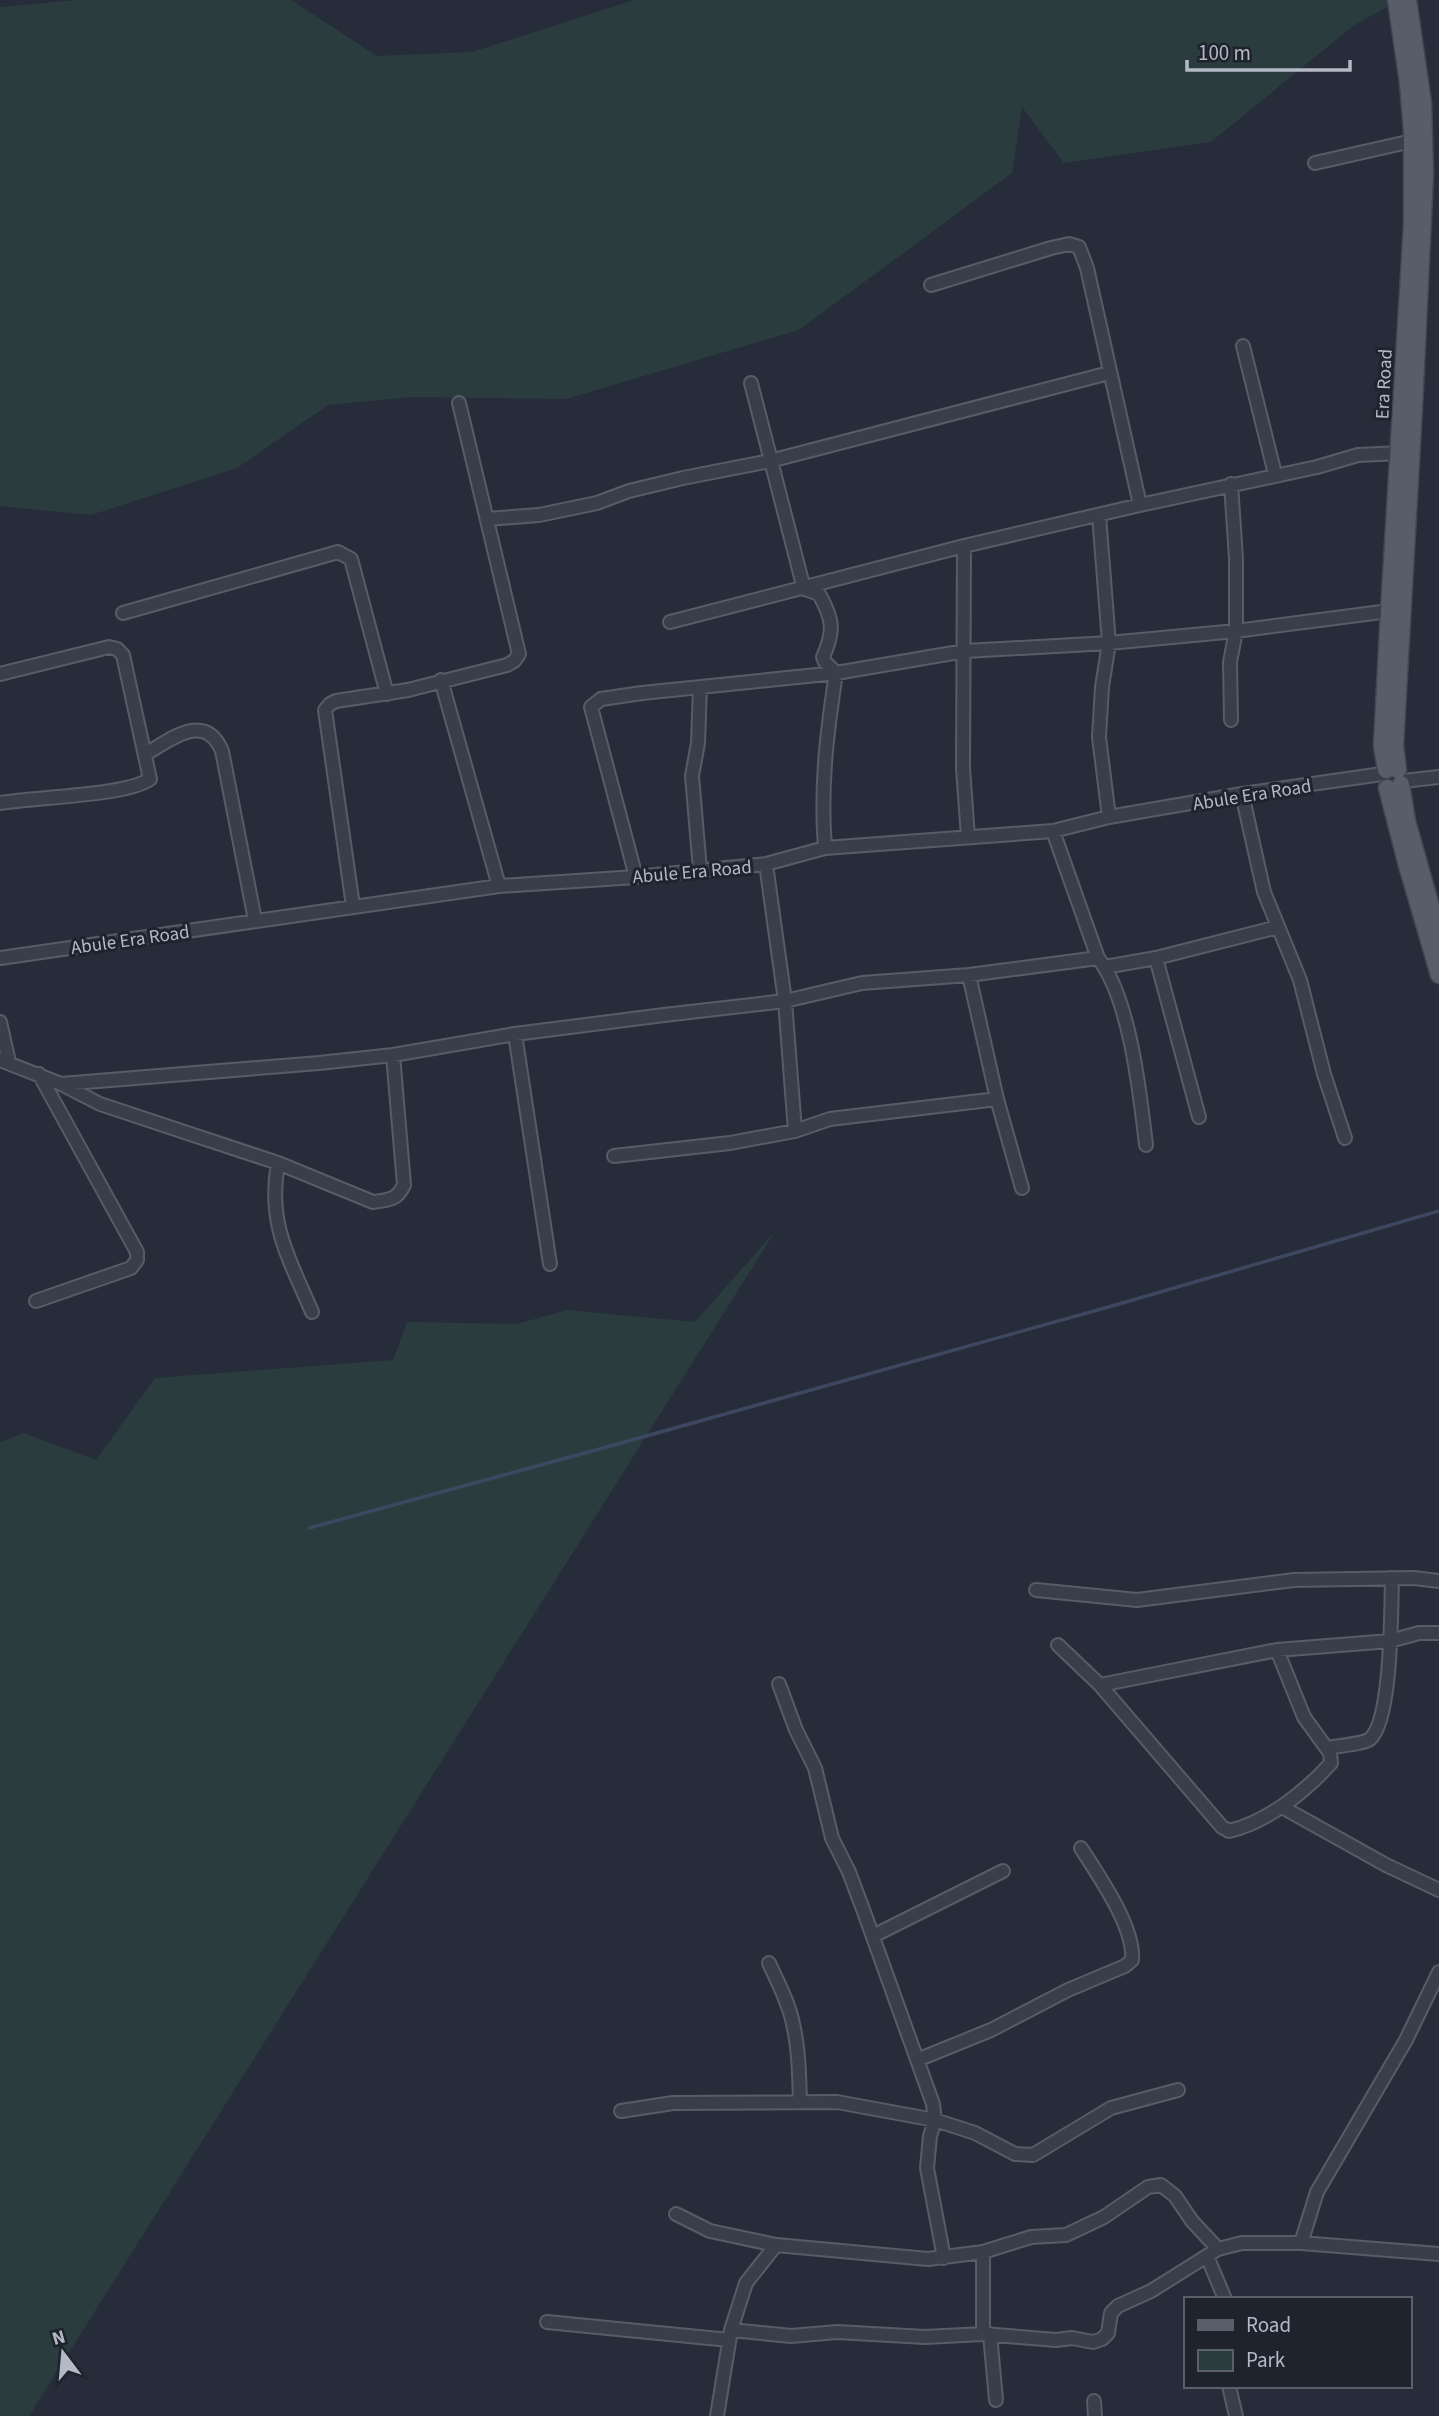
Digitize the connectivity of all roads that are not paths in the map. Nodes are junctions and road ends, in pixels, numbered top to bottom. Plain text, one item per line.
1 (1396, 0) edge
2 (1408, 0) edge
3 (1412, 141) junction
4 (1315, 163) dead end
5 (931, 285) dead end
6 (1244, 346) dead end
7 (1109, 373) junction
8 (751, 383) dead end
9 (458, 403) dead end
10 (1400, 453) junction
11 (771, 461) junction
12 (1275, 474) junction
13 (1231, 484) junction
14 (1140, 505) junction
15 (1099, 515) junction
16 (487, 519) junction
17 (964, 546) junction
18 (804, 589) junction
19 (1389, 611) junction
20 (123, 613) dead end
21 (670, 622) dead end
22 (1236, 631) junction
23 (1109, 642) junction
24 (965, 651) junction
25 (836, 673) junction
26 (0, 674) edge
27 (441, 680) junction
28 (700, 687) junction
29 (387, 694) junction
30 (1231, 720) dead end
31 (146, 754) junction
32 (1393, 778) junction
33 (1439, 778) edge
34 (1242, 794) junction
35 (0, 803) edge
36 (1109, 817) junction
37 (1053, 831) junction
38 (968, 837) junction
39 (825, 848) junction
40 (766, 864) junction
41 (700, 870) junction
42 (636, 877) junction
43 (499, 886) junction
44 (353, 906) junction
45 (254, 920) junction
46 (1278, 927) junction
47 (1439, 935) edge
48 (0, 958) edge
49 (1156, 958) junction
50 (1101, 963) junction
51 (969, 975) junction
52 (1439, 975) edge
53 (785, 1001) junction
54 (0, 1022) edge
55 (516, 1034) junction
56 (393, 1055) junction
57 (5, 1061) edge
58 (39, 1074) junction
59 (61, 1084) junction
60 (997, 1099) junction
61 (1199, 1117) dead end
62 (795, 1131) junction
63 (1345, 1138) dead end
64 (1146, 1145) dead end
65 (614, 1156) dead end
66 (278, 1163) junction
67 (1022, 1188) dead end
68 (550, 1264) dead end
69 (36, 1300) dead end
70 (312, 1312) dead end
71 (1392, 1578) junction
72 (1439, 1581) edge
73 (1035, 1590) dead end
74 (1439, 1633) edge
75 (1390, 1641) junction
76 (1058, 1645) dead end
77 (1277, 1650) junction
78 (779, 1684) dead end
79 (1100, 1685) junction
80 (1327, 1748) junction
81 (1282, 1807) junction
82 (1081, 1848) dead end
83 (1003, 1871) dead end
84 (1439, 1890) edge
85 (873, 1936) junction
86 (769, 1963) dead end
87 (1439, 1972) edge
88 (917, 2060) junction
89 (1178, 2090) dead end
90 (800, 2101) junction
91 (621, 2111) dead end
92 (935, 2120) junction
93 (676, 2214) dead end
94 (1301, 2243) junction
95 (776, 2245) junction
96 (983, 2252) junction
97 (1212, 2252) junction
98 (1439, 2254) edge
99 (944, 2258) junction
100 (1224, 2297) edge
101 (547, 2322) dead end
102 (987, 2334) junction
103 (730, 2335) junction
104 (1229, 2388) edge
105 (996, 2400) dead end
106 (1094, 2401) dead end
107 (717, 2416) edge
108 (1095, 2416) edge
109 (1236, 2416) edge

1 - 3 main road, Era Road
2 - 32 main road
3 - 4 street
3 - 10 main road, Era Road
5 - 7 street
6 - 12 street
7 - 11 street
7 - 14 street
8 - 11 street
9 - 16 street
10 - 12 street
10 - 19 main road, Era Road
11 - 16 street
11 - 18 street
12 - 13 street
13 - 14 street
13 - 22 street
14 - 15 street
15 - 17 street
15 - 23 street
16 - 27 street
17 - 18 street
17 - 24 street
18 - 21 street
18 - 25 street
19 - 22 street
19 - 32 main road, Era Road
20 - 29 street
22 - 23 street
22 - 30 street
23 - 24 street
23 - 36 street
24 - 25 street
24 - 38 street
25 - 28 street
25 - 39 street
26 - 31 street
27 - 29 street
27 - 43 street
28 - 41 street
28 - 42 street
29 - 44 street
31 - 35 street
31 - 45 street
32 - 33 street, Abule Era Road
32 - 34 street, Abule Era Road
32 - 47 main road
32 - 52 main road
34 - 36 street, Abule Era Road
34 - 46 street
36 - 37 street, Abule Era Road
37 - 38 street, Abule Era Road
37 - 50 street
38 - 39 street, Abule Era Road
39 - 40 street, Abule Era Road
40 - 41 street, Abule Era Road
40 - 53 street
41 - 42 street, Abule Era Road
42 - 43 street, Abule Era Road
43 - 44 street, Abule Era Road
44 - 45 street, Abule Era Road
45 - 48 street, Abule Era Road
46 - 49 street
46 - 63 street
49 - 50 street
49 - 61 street
50 - 51 street
50 - 64 street
51 - 53 street
51 - 60 street
53 - 55 street
53 - 62 street
54 - 57 street
55 - 56 street
55 - 68 street
56 - 59 street
56 - 66 street
57 - 58 street
58 - 59 street
58 - 69 street
59 - 66 street
60 - 62 street
60 - 67 street
62 - 65 street
66 - 70 street
71 - 72 street
71 - 73 street
71 - 75 street
74 - 75 street
75 - 77 street
75 - 80 street
76 - 79 street
77 - 79 street
77 - 80 street
78 - 85 street
79 - 81 street
80 - 81 street
81 - 84 street
82 - 88 street
83 - 85 street
85 - 88 street
86 - 90 street
87 - 94 street
88 - 92 street
89 - 92 street
90 - 91 street
90 - 92 street
92 - 99 street
93 - 95 street
94 - 97 street
94 - 98 street
95 - 99 street
95 - 103 street
96 - 97 street
96 - 99 street
96 - 102 street
97 - 100 street
97 - 102 street
101 - 103 street
102 - 103 street
102 - 105 street
103 - 107 street
104 - 109 street
106 - 108 street

